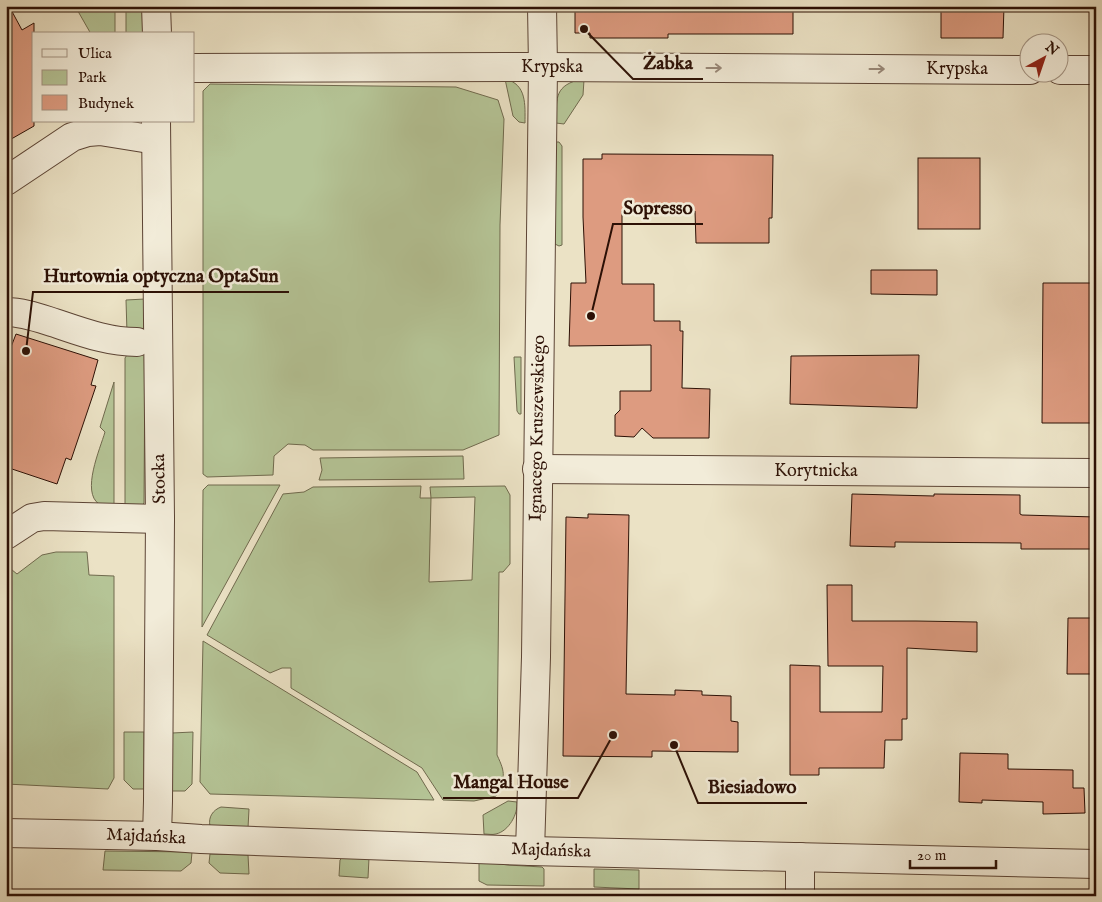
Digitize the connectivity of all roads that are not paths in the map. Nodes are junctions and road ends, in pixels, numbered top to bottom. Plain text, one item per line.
1 (156, 6) edge
2 (542, 6) edge
3 (157, 32) edge
4 (543, 67) junction
5 (195, 68) edge
6 (1020, 70) edge
7 (1070, 70) edge
8 (1096, 70) edge
9 (156, 131) edge
10 (6, 181) edge
11 (6, 312) edge
12 (137, 342) dead end
13 (537, 469) junction
14 (1096, 473) edge
15 (160, 519) junction
16 (6, 535) edge
17 (6, 832) edge
18 (156, 836) junction
19 (530, 851) junction
20 (800, 857) junction
21 (1096, 864) edge
22 (800, 896) edge

1 - 3 street
2 - 4 street, Ignacego Kruszewskiego
4 - 5 street, Krypska
4 -> 6 street, Krypska
4 - 13 street, Ignacego Kruszewskiego
7 - 8 street
9 - 10 street
9 - 15 street, Stocka
11 - 12 street
13 - 14 street, Korytnicka
13 - 19 street, Ignacego Kruszewskiego
15 - 16 street
15 - 18 street, Stocka
17 - 18 street, Majdańska
18 - 19 street, Majdańska
19 - 20 street, Majdańska
20 - 21 street, Majdańska
20 - 22 street

